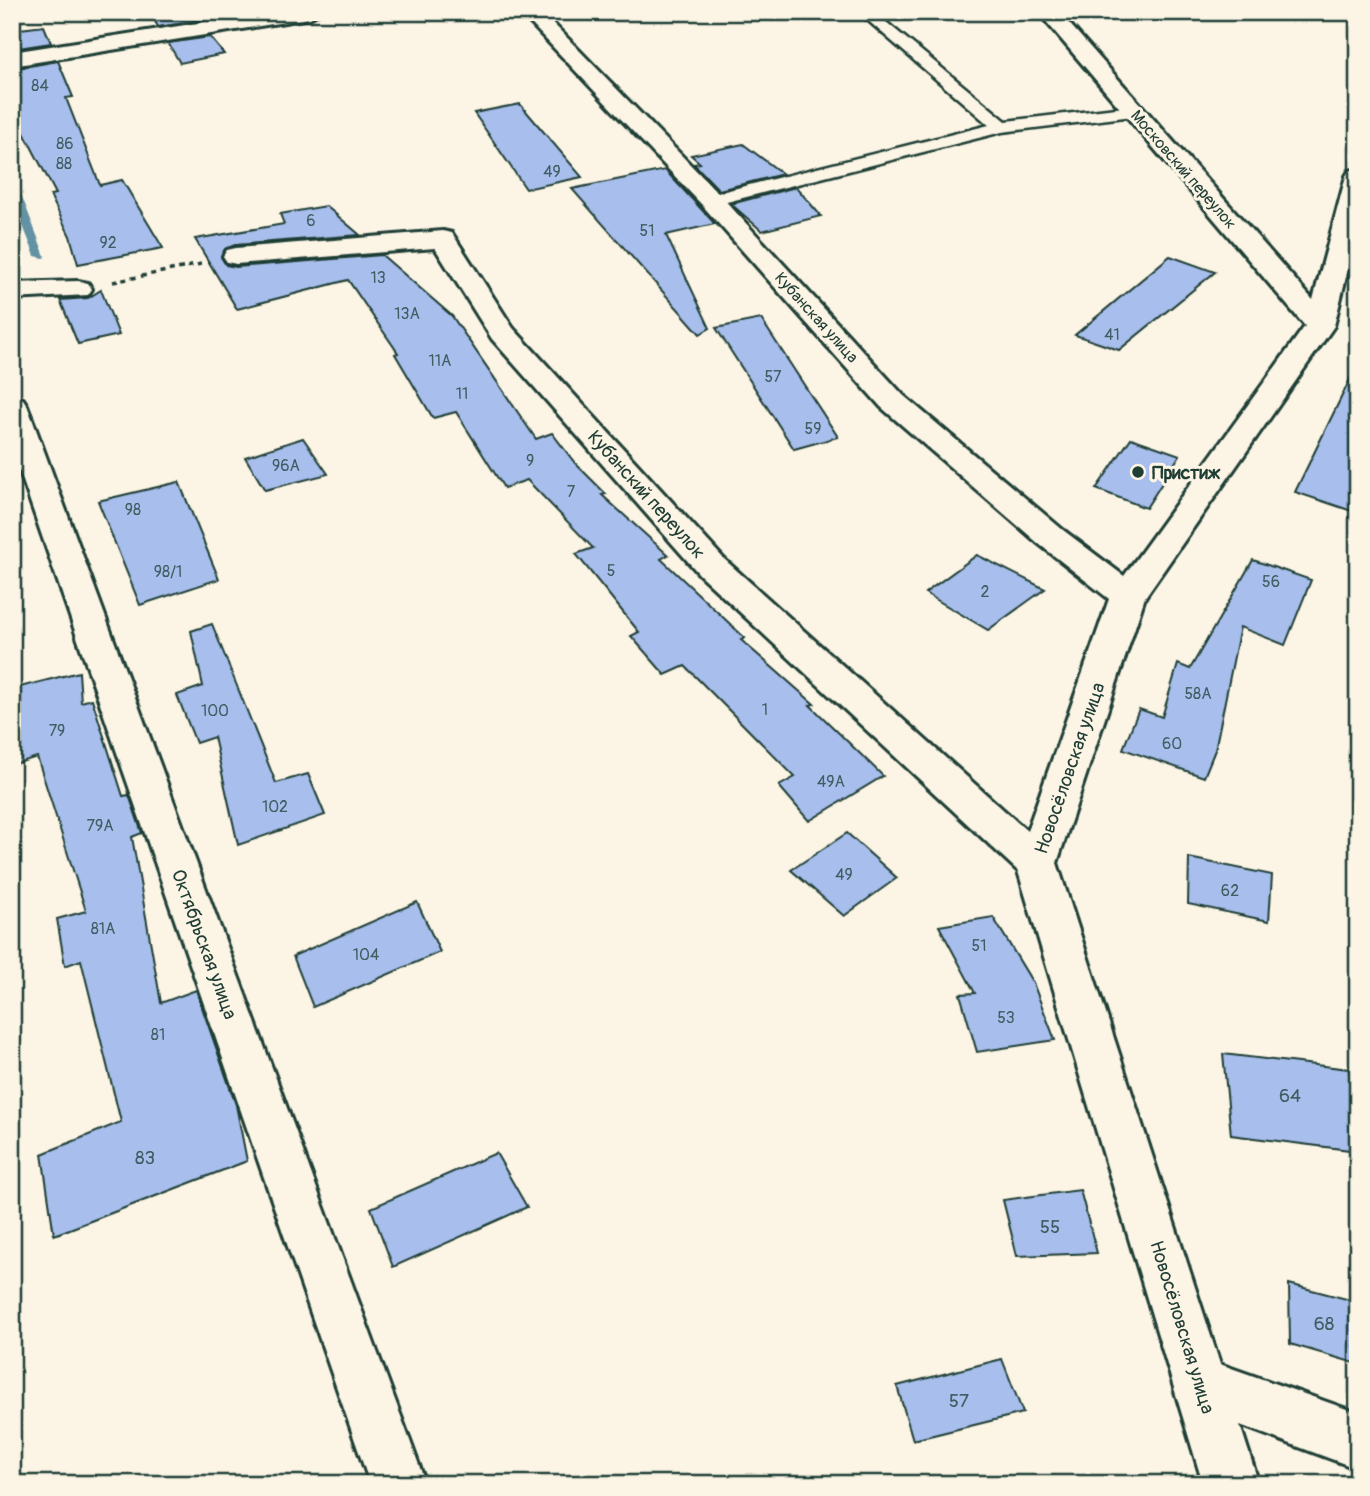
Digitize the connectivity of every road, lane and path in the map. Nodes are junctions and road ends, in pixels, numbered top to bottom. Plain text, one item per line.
1 (310, 12) edge
2 (530, 12) edge
3 (864, 12) edge
4 (1048, 12) edge
5 (12, 60) edge
6 (1133, 111) junction
7 (1002, 127) junction
8 (1358, 176) edge
9 (711, 200) junction
10 (236, 256) joint
11 (78, 289) joint
12 (12, 291) edge
13 (1320, 326) junction
14 (12, 405) edge
15 (1128, 596) junction
16 (1036, 863) junction
17 (1202, 1384) junction
18 (1358, 1441) edge
19 (398, 1484) edge
20 (1231, 1484) edge

1 - 5 street
2 - 9 street, Кубанская улица
3 - 7 lane
4 - 6 street, Московский переулок
6 - 7 lane
6 - 13 street, Московский переулок
7 - 9 lane
8 - 13 street, Новосёловская улица
9 - 15 street, Кубанская улица
10 - 11 path
10 - 16 street, Кубанский переулок
11 - 12 street
13 - 15 street, Новосёловская улица
14 - 19 street, Октябрьская улица
15 - 16 street, Новосёловская улица
16 - 17 street, Новосёловская улица
17 - 18 street
17 - 20 street, Новосёловская улица

